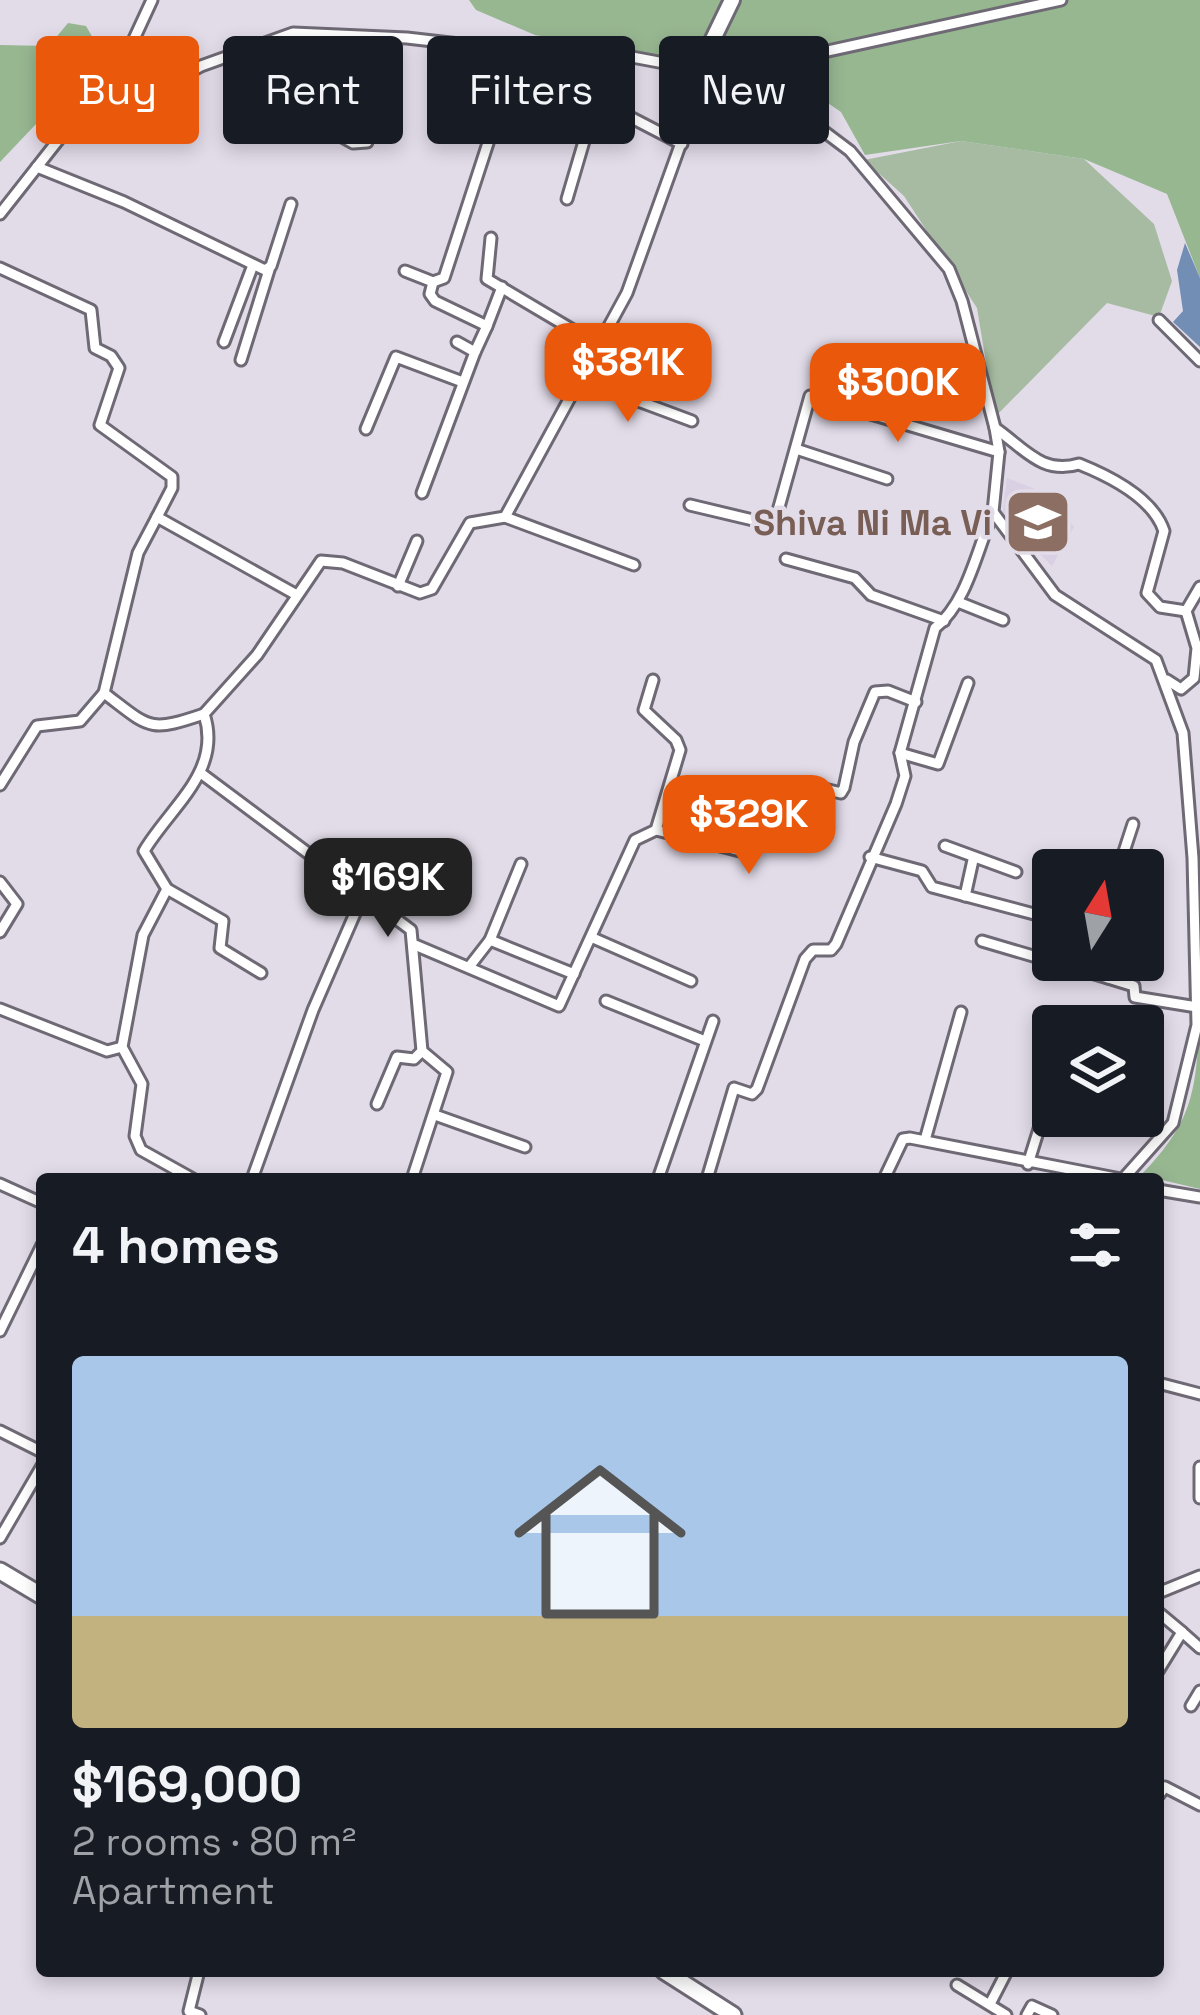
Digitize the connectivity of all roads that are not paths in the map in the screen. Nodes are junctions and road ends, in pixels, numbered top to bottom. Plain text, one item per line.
1 (152, 0) edge
2 (732, 0) edge
3 (1061, 0) edge
4 (135, 36) edge
5 (286, 36) edge
6 (340, 36) edge
7 (715, 36) edge
8 (829, 51) edge
9 (829, 135) edge
10 (59, 144) edge
11 (488, 144) edge
12 (583, 144) edge
13 (682, 144) edge
14 (37, 167) junction
15 (567, 199) dead end
16 (291, 204) dead end
17 (0, 214) edge
18 (491, 238) dead end
19 (254, 265) junction
20 (0, 268) edge
21 (269, 270) junction
22 (405, 271) dead end
23 (433, 282) junction
24 (502, 287) junction
25 (1159, 320) dead end
26 (487, 326) junction
27 (224, 342) dead end
28 (457, 342) dead end
29 (600, 346) junction
30 (475, 352) junction
31 (241, 360) dead end
32 (1200, 361) edge
33 (862, 363) dead end
34 (582, 380) junction
35 (460, 381) junction
36 (880, 415) junction
37 (692, 421) dead end
38 (995, 428) junction
39 (366, 429) dead end
40 (796, 448) junction
41 (999, 452) junction
42 (887, 479) dead end
43 (422, 493) dead end
44 (690, 505) dead end
45 (993, 512) junction
46 (505, 517) junction
47 (157, 518) junction
48 (417, 541) dead end
49 (786, 559) dead end
50 (634, 565) dead end
51 (398, 586) junction
52 (1200, 587) edge
53 (295, 593) junction
54 (958, 602) junction
55 (1186, 611) junction
56 (1003, 620) dead end
57 (944, 622) junction
58 (653, 680) dead end
59 (1167, 680) junction
60 (968, 683) dead end
61 (104, 693) junction
62 (916, 702) junction
63 (203, 714) junction
64 (900, 753) junction
65 (202, 774) junction
66 (0, 785) edge
67 (817, 787) dead end
68 (788, 791) dead end
69 (1133, 824) dead end
70 (656, 830) junction
71 (945, 846) dead end
72 (1125, 849) edge
73 (870, 856) junction
74 (974, 860) junction
75 (520, 864) dead end
76 (1016, 872) dead end
77 (0, 883) edge
78 (167, 889) junction
79 (363, 896) junction
80 (964, 896) junction
81 (1032, 914) edge
82 (0, 932) edge
83 (592, 938) junction
84 (490, 940) junction
85 (982, 941) dead end
86 (415, 945) junction
87 (1032, 956) edge
88 (469, 967) junction
89 (262, 973) dead end
90 (574, 974) junction
91 (691, 980) dead end
92 (1118, 981) edge
93 (606, 1001) dead end
94 (1197, 1007) edge
95 (0, 1009) edge
96 (961, 1012) dead end
97 (713, 1021) dead end
98 (705, 1041) junction
99 (122, 1048) junction
100 (422, 1051) junction
101 (377, 1104) dead end
102 (435, 1114) junction
103 (1034, 1137) edge
104 (925, 1140) junction
105 (525, 1147) dead end
106 (1025, 1164) junction
107 (182, 1173) edge
108 (254, 1173) edge
109 (414, 1173) edge
110 (660, 1173) edge
111 (709, 1173) edge
112 (887, 1173) edge
113 (1020, 1173) edge
114 (1084, 1173) edge
115 (1128, 1173) edge
116 (0, 1184) edge
117 (1164, 1191) edge
118 (1200, 1197) edge
119 (36, 1200) edge
120 (36, 1257) edge
121 (0, 1331) edge
122 (1164, 1385) edge
123 (1200, 1394) edge
124 (0, 1431) edge
125 (36, 1449) edge
126 (1200, 1467) edge
127 (36, 1476) edge
128 (1200, 1498) edge
129 (0, 1538) edge
130 (0, 1571) edge
131 (1200, 1576) edge
132 (1164, 1591) edge
133 (36, 1592) edge
134 (1164, 1617) edge
135 (1182, 1632) junction
136 (1200, 1648) edge
137 (1164, 1661) edge
138 (1200, 1690) edge
139 (1191, 1706) dead end
140 (1164, 1788) edge
141 (1200, 1805) edge
142 (198, 1977) edge
143 (673, 1977) edge
144 (1004, 1977) edge
145 (957, 1984) dead end
146 (990, 2004) junction
147 (200, 2015) edge
148 (733, 2015) edge
149 (1006, 2015) edge
150 (1027, 2015) edge
151 (1052, 2015) edge

1 - 4 street
2 - 7 street
3 - 8 street
5 - 6 street
9 - 38 street
10 - 14 street
11 - 23 street
12 - 15 street
13 - 29 street
14 - 17 street
14 - 19 street
16 - 21 street
18 - 24 street
19 - 21 street
19 - 27 street
20 - 47 street
21 - 31 street
22 - 23 street
23 - 26 street
24 - 26 street
24 - 29 street
25 - 32 street
26 - 30 street
28 - 30 street
29 - 34 street
30 - 35 street
33 - 36 street
34 - 37 street
34 - 46 street
35 - 39 street
35 - 43 street
36 - 40 street
36 - 41 street
38 - 41 street
38 - 55 street
40 - 42 street
40 - 44 street
41 - 45 street
45 - 54 street
45 - 59 street
46 - 50 street
46 - 51 street
47 - 53 street
47 - 61 street
48 - 51 street
49 - 57 street
51 - 53 street
52 - 55 street
53 - 63 street
54 - 56 street
54 - 57 street
55 - 59 street
57 - 62 street
58 - 70 street
59 - 94 street
60 - 64 street
61 - 63 street
61 - 66 street
62 - 64 street
62 - 67 street
63 - 65 street
64 - 73 street
65 - 78 street
65 - 79 street
68 - 70 street
69 - 72 street
70 - 83 street
71 - 74 street
73 - 80 street
73 - 111 street
74 - 76 street
74 - 80 street
75 - 84 street
77 - 82 street
78 - 89 street
78 - 99 street
79 - 86 street
79 - 108 street
80 - 81 street
83 - 90 street
83 - 91 street
84 - 88 street
84 - 90 street
85 - 87 street
86 - 88 street
86 - 100 street
88 - 90 street
92 - 94 street
93 - 98 street
94 - 115 street
95 - 99 street
96 - 104 street
97 - 98 street
98 - 110 street
99 - 107 street
100 - 101 street
100 - 102 street
102 - 105 street
102 - 109 street
103 - 106 street
104 - 106 street
104 - 112 street
106 - 113 street
106 - 114 street
116 - 119 street
117 - 118 street
120 - 121 street
122 - 123 street
124 - 125 street
126 - 128 street
127 - 129 street
130 - 133 main road
131 - 132 street
134 - 135 street
135 - 136 street
135 - 137 street
138 - 139 street
140 - 141 street
142 - 147 street
143 - 148 main road
144 - 146 street
145 - 146 street
146 - 149 street
150 - 151 street

